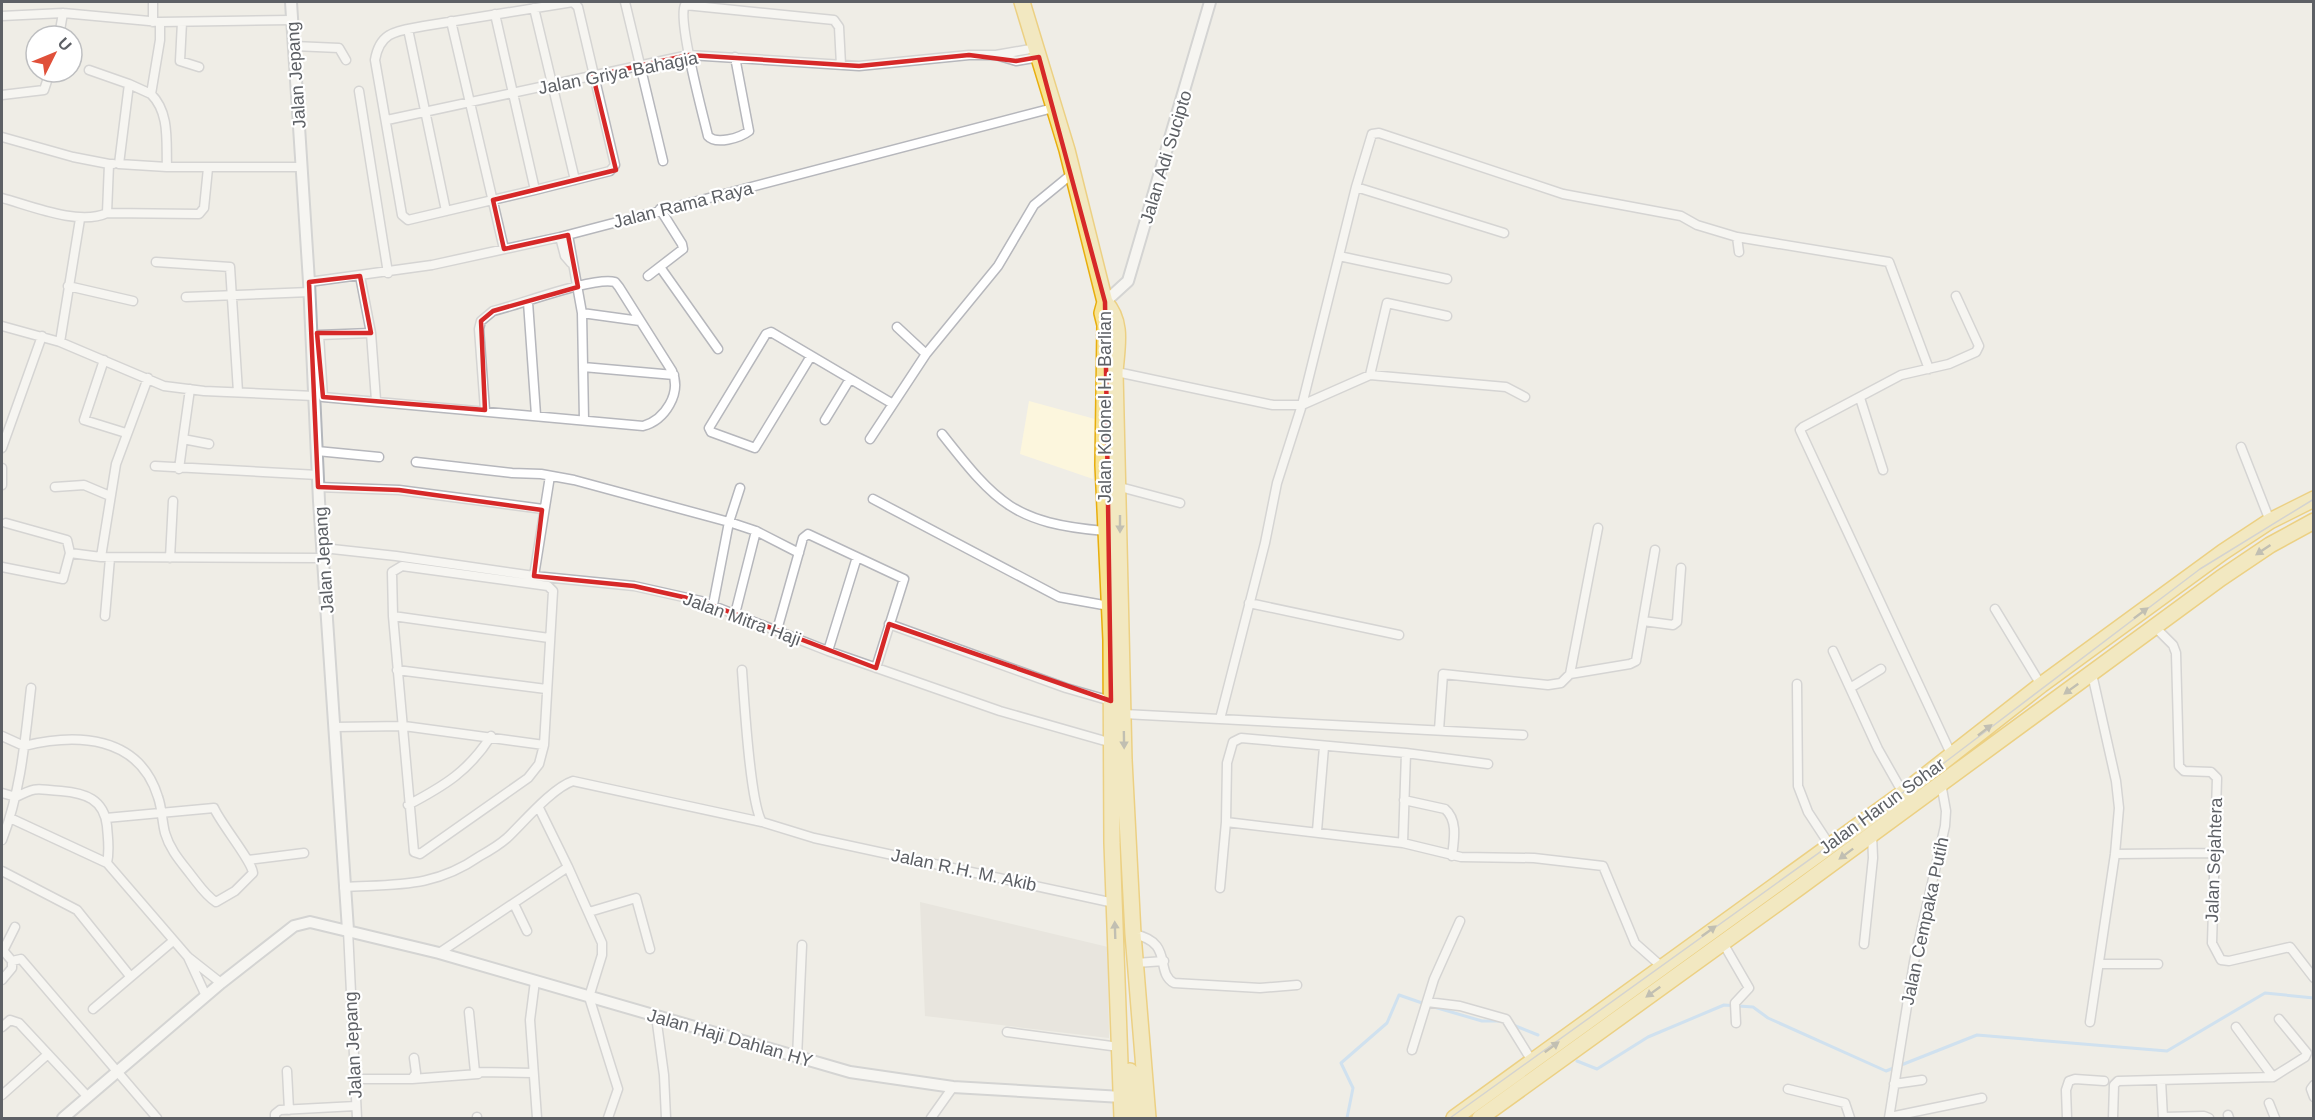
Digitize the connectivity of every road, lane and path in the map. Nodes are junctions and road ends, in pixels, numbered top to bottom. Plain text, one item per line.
1 (153, 2) edge
2 (291, 2) edge
3 (625, 2) edge
4 (1022, 2) edge
5 (1210, 2) edge
6 (534, 8) junction
7 (63, 13) junction
8 (495, 14) junction
9 (2, 16) edge
10 (292, 20) junction
11 (451, 21) junction
12 (156, 22) junction
13 (182, 22) junction
14 (61, 24) edge
15 (408, 29) junction
16 (294, 46) junction
17 (1037, 52) junction
18 (689, 55) junction
19 (735, 57) junction
20 (346, 60) dead end
21 (841, 64) junction
22 (641, 65) junction
23 (199, 67) dead end
24 (89, 70) dead end
25 (593, 76) junction
26 (46, 84) edge
27 (129, 84) junction
28 (553, 84) junction
29 (359, 91) dead end
30 (151, 94) junction
31 (2, 95) edge
32 (513, 95) junction
33 (469, 103) junction
34 (1053, 108) junction
35 (425, 112) junction
36 (387, 120) junction
37 (2, 137) edge
38 (663, 161) dead end
39 (108, 164) junction
40 (119, 164) junction
41 (167, 167) junction
42 (301, 167) junction
43 (208, 168) junction
44 (1073, 173) junction
45 (575, 180) junction
46 (1356, 187) junction
47 (535, 190) junction
48 (2, 198) edge
49 (493, 200) junction
50 (660, 209) junction
51 (446, 211) junction
52 (107, 213) junction
53 (80, 219) junction
54 (1504, 233) dead end
55 (564, 236) junction
56 (1737, 237) junction
57 (504, 249) junction
58 (1739, 252) dead end
59 (1339, 256) junction
60 (156, 262) dead end
61 (660, 267) junction
62 (388, 273) junction
63 (364, 276) junction
64 (648, 276) dead end
65 (1447, 279) dead end
66 (68, 286) junction
67 (309, 287) junction
68 (578, 287) junction
69 (231, 296) junction
70 (1956, 296) dead end
71 (186, 297) dead end
72 (133, 302) dead end
73 (528, 302) junction
74 (1105, 302) junction
75 (582, 313) junction
76 (1447, 315) dead end
77 (640, 321) junction
78 (2, 326) edge
79 (897, 327) dead end
80 (371, 333) junction
81 (42, 336) junction
82 (60, 342) junction
83 (718, 349) dead end
84 (926, 354) junction
85 (811, 356) junction
86 (104, 360) junction
87 (583, 367) junction
88 (1929, 369) junction
89 (1109, 371) junction
90 (674, 375) junction
91 (1370, 375) junction
92 (148, 378) junction
93 (850, 379) junction
94 (190, 390) junction
95 (238, 392) junction
96 (314, 396) junction
97 (1525, 397) dead end
98 (1860, 398) junction
99 (376, 400) junction
100 (893, 404) junction
101 (1302, 405) junction
102 (485, 410) junction
103 (1110, 411) junction
104 (536, 415) junction
105 (584, 420) junction
106 (825, 420) dead end
107 (126, 433) junction
108 (942, 434) dead end
109 (183, 439) junction
110 (870, 439) dead end
111 (209, 444) dead end
112 (2241, 447) dead end
113 (2, 448) edge
114 (317, 451) junction
115 (379, 457) dead end
116 (416, 462) dead end
117 (155, 466) dead end
118 (2, 468) edge
119 (179, 469) junction
120 (1882, 470) dead end
121 (318, 475) junction
122 (550, 476) junction
123 (2, 485) edge
124 (56, 487) dead end
125 (318, 487) junction
126 (1120, 487) junction
127 (740, 488) dead end
128 (110, 496) junction
129 (873, 499) dead end
130 (2313, 499) edge
131 (173, 501) dead end
132 (1180, 503) dead end
133 (543, 509) junction
134 (2270, 521) junction
135 (2313, 521) edge
136 (729, 522) junction
137 (6, 523) dead end
138 (1598, 528) dead end
139 (756, 531) junction
140 (1105, 531) junction
141 (1655, 550) dead end
142 (70, 553) junction
143 (323, 553) junction
144 (800, 554) junction
145 (105, 557) junction
146 (857, 557) junction
147 (170, 558) junction
148 (2, 567) edge
149 (1681, 568) dead end
150 (534, 576) junction
151 (1249, 603) junction
152 (713, 605) junction
153 (1109, 606) junction
154 (1995, 609) dead end
155 (735, 614) junction
156 (105, 616) dead end
157 (393, 616) junction
158 (1643, 621) junction
159 (889, 624) junction
160 (2156, 627) junction
161 (777, 630) junction
162 (1399, 635) dead end
163 (549, 638) junction
164 (828, 651) junction
165 (1833, 651) dead end
166 (876, 668) junction
167 (1881, 669) dead end
168 (397, 670) junction
169 (742, 670) dead end
170 (1569, 674) junction
171 (2092, 674) junction
172 (1797, 684) dead end
173 (2041, 685) junction
174 (31, 688) dead end
175 (1850, 688) junction
176 (546, 689) junction
177 (1111, 701) junction
178 (1124, 714) junction
179 (1220, 719) junction
180 (404, 726) junction
181 (335, 727) junction
182 (1439, 730) junction
183 (1523, 735) dead end
184 (2, 736) edge
185 (491, 736) junction
186 (1112, 742) junction
187 (544, 745) junction
188 (24, 746) junction
189 (1324, 747) junction
190 (1406, 753) junction
191 (1952, 756) junction
192 (1488, 764) dead end
193 (1941, 782) junction
194 (2, 793) edge
195 (1903, 793) junction
196 (16, 797) junction
197 (1404, 800) junction
198 (408, 805) junction
199 (539, 808) junction
200 (161, 813) junction
201 (106, 818) junction
202 (10, 819) junction
203 (762, 822) junction
204 (1226, 822) junction
205 (1317, 831) junction
206 (1872, 834) junction
207 (2, 840) edge
208 (1403, 843) junction
209 (1828, 844) junction
210 (304, 853) dead end
211 (2213, 853) junction
212 (2115, 854) junction
213 (1452, 856) junction
214 (248, 860) junction
215 (107, 863) junction
216 (568, 867) junction
217 (2, 871) edge
218 (344, 887) junction
219 (1220, 888) dead end
220 (1114, 903) junction
221 (514, 904) junction
222 (589, 912) junction
223 (1460, 921) dead end
224 (15, 927) dead end
225 (348, 930) junction
226 (527, 931) dead end
227 (1133, 934) junction
228 (173, 941) junction
229 (1723, 943) junction
230 (1864, 944) dead end
231 (802, 945) dead end
232 (650, 949) dead end
233 (2, 950) edge
234 (439, 952) junction
235 (188, 957) junction
236 (12, 961) junction
237 (1164, 961) junction
238 (1136, 963) junction
239 (2100, 964) junction
240 (2158, 964) dead end
241 (1661, 966) junction
242 (130, 976) junction
243 (2313, 978) edge
244 (2, 980) edge
245 (535, 981) junction
246 (221, 983) junction
247 (1297, 985) dead end
248 (1119, 990) junction
249 (1139, 992) junction
250 (206, 996) junction
251 (589, 997) junction
252 (1427, 1004) junction
253 (93, 1009) dead end
254 (469, 1012) dead end
255 (656, 1016) junction
256 (2279, 1019) dead end
257 (2090, 1022) dead end
258 (1736, 1023) dead end
259 (2, 1027) edge
260 (2236, 1027) dead end
261 (1007, 1032) dead end
262 (1119, 1047) junction
263 (1412, 1050) dead end
264 (48, 1054) junction
265 (414, 1058) dead end
266 (797, 1058) junction
267 (1532, 1061) junction
268 (287, 1071) dead end
269 (118, 1072) junction
270 (533, 1073) junction
271 (478, 1074) junction
272 (2273, 1077) junction
273 (354, 1079) junction
274 (412, 1079) junction
275 (1922, 1080) dead end
276 (2161, 1080) junction
277 (1895, 1081) junction
278 (2104, 1081) dead end
279 (2313, 1085) edge
280 (953, 1086) junction
281 (1788, 1089) dead end
282 (2, 1095) edge
283 (88, 1097) junction
284 (1122, 1097) junction
285 (2313, 1097) edge
286 (1982, 1098) dead end
287 (1489, 1102) junction
288 (2270, 1103) dead end
289 (356, 1106) junction
290 (289, 1110) junction
291 (1889, 1118) edge
292 (2163, 1118) edge
293 (63, 1119) edge
294 (157, 1119) edge
295 (275, 1119) edge
296 (357, 1119) edge
297 (537, 1119) edge
298 (608, 1119) edge
299 (666, 1119) edge
300 (932, 1119) edge
301 (1122, 1119) edge
302 (1134, 1119) edge
303 (1148, 1119) edge
304 (1157, 1119) edge
305 (1454, 1119) edge
306 (1480, 1119) edge
307 (1850, 1119) edge
308 (2067, 1119) edge
309 (2113, 1119) edge
310 (2209, 1119) edge
311 (2275, 1119) edge

1 - 12 street
2 - 10 street, Jalan Jepang
3 - 22 street
4 - 17 highway, Jalan Kolonel H. Barlian
5 - 74 street, Jalan Adi Sucipto
6 - 8 street
6 - 25 street
6 - 28 street
7 - 9 street
7 - 12 street
7 - 14 street
8 - 11 street
8 - 32 street
10 - 13 street
10 - 16 street, Jalan Jepang
11 - 15 street
11 - 33 street
12 - 13 street
12 - 30 street
13 - 23 street
15 - 35 street
15 - 36 street
16 - 20 street
16 - 42 street, Jalan Jepang
17 - 21 street, Jalan Griya Bahagia
17 - 34 highway, Jalan Kolonel H. Barlian
18 - 19 street, Jalan Griya Bahagia
18 - 19 street
18 - 21 street
18 - 22 street, Jalan Griya Bahagia
19 - 21 street, Jalan Griya Bahagia
22 - 25 street, Jalan Griya Bahagia
22 - 38 street
24 - 27 street
25 - 28 street, Jalan Griya Bahagia
25 - 45 street
26 - 31 street
27 - 30 street
27 - 40 street
28 - 32 street, Jalan Griya Bahagia
28 - 45 street
29 - 62 street
30 - 41 street
32 - 33 street, Jalan Griya Bahagia
32 - 47 street
33 - 35 street, Jalan Griya Bahagia
33 - 49 street
34 - 44 highway, Jalan Kolonel H. Barlian
34 - 50 street, Jalan Rama Raya
35 - 36 street, Jalan Griya Bahagia
35 - 51 street
36 - 51 street
37 - 39 street
39 - 40 street
39 - 52 street
40 - 41 street
41 - 43 street
42 - 43 street
42 - 67 street, Jalan Jepang
43 - 52 street
44 - 74 highway, Jalan Kolonel H. Barlian
44 - 84 street
45 - 47 street
46 - 54 street
46 - 56 street
46 - 59 street
47 - 49 street
48 - 53 street
49 - 51 street
49 - 57 street
50 - 55 street, Jalan Rama Raya
50 - 61 street
52 - 53 street
53 - 66 street
55 - 57 street, Jalan Rama Raya
55 - 68 street
56 - 58 street
56 - 88 street
57 - 62 street, Jalan Rama Raya
59 - 65 street
59 - 101 street
60 - 69 street
61 - 64 street
61 - 83 street
62 - 63 street, Jalan Rama Raya
63 - 67 street, Jalan Rama Raya
63 - 80 street
66 - 72 street
66 - 82 street
67 - 69 street, Jalan Rama Raya
67 - 96 street, Jalan Jepang
68 - 73 street
68 - 75 street
68 - 77 street
69 - 71 street, Jalan Rama Raya
69 - 95 street
70 - 88 street
73 - 102 street
73 - 104 street
74 - 89 highway, Jalan Kolonel H. Barlian
75 - 77 street
75 - 87 street
76 - 91 street
77 - 90 street
78 - 81 street
79 - 84 street
80 - 99 street
80 - 99 street
81 - 82 street
81 - 113 street
82 - 86 street
84 - 100 street
85 - 85 street
85 - 93 street
86 - 92 street
86 - 107 street
87 - 90 street
87 - 105 street
88 - 98 street
89 - 101 street
89 - 103 highway, Jalan Kolonel H. Barlian
90 - 105 street
91 - 97 street
91 - 101 street
92 - 94 street
92 - 107 street
93 - 100 street
93 - 106 street
94 - 95 street
94 - 109 street
95 - 96 street
96 - 114 street, Jalan Jepang
98 - 120 street
98 - 191 street
99 - 102 street
100 - 110 street
101 - 151 street
102 - 104 street
103 - 126 highway, Jalan Kolonel H. Barlian
103 - 140 highway, Jalan Kolonel H. Barlian
104 - 105 street
107 - 128 street
108 - 140 street
109 - 111 street
109 - 119 street
112 - 134 street
114 - 115 street
114 - 121 street, Jalan Jepang
116 - 122 street
117 - 119 street
118 - 123 street
119 - 121 street
121 - 125 street, Jalan Jepang
122 - 133 street
122 - 136 street
124 - 128 street
125 - 133 street
125 - 143 street, Jalan Jepang
126 - 132 street
126 -> 178 highway, Jalan Kolonel H. Barlian
127 - 136 street
128 - 145 street
129 - 153 street
130 - 134 highway, Jalan Harun Sohar
131 - 147 street
133 - 150 street
173 -> 134 highway, Jalan Harun Sohar
135 -> 160 highway, Jalan Harun Sohar
136 - 139 street
136 - 152 street
137 - 142 street
138 - 170 street
139 - 144 street
139 - 155 street
140 - 153 highway, Jalan Kolonel H. Barlian
141 - 158 street
142 - 145 street, Jalan Mitra Haji
142 - 148 street
143 - 147 street, Jalan Mitra Haji
143 - 150 street, Jalan Mitra Haji
143 - 181 street, Jalan Jepang
144 - 146 street
144 - 161 street
145 - 147 street, Jalan Mitra Haji
145 - 156 street
146 - 159 street
146 - 164 street
149 - 158 street
150 - 152 street, Jalan Mitra Haji
151 - 162 street
151 - 179 street
152 - 155 street, Jalan Mitra Haji
153 - 177 highway, Jalan Kolonel H. Barlian
154 - 173 street
155 - 161 street, Jalan Mitra Haji
157 - 163 street
157 - 163 street
157 - 168 street
158 - 170 street
159 - 166 street
159 - 177 street
160 - 171 highway, Jalan Harun Sohar
160 - 211 street, Jalan Sejahtera
161 - 164 street, Jalan Mitra Haji
163 - 176 street
164 - 166 street, Jalan Mitra Haji
165 - 175 street
166 - 186 street, Jalan Mitra Haji
167 - 175 street
168 - 176 street
168 - 180 street
169 - 203 street
170 - 182 street
171 -> 193 highway, Jalan Harun Sohar
171 - 212 street
172 - 209 street
191 -> 173 highway, Jalan Harun Sohar
174 - 188 street
175 - 195 street
176 - 187 street
177 - 186 highway, Jalan Kolonel H. Barlian
178 - 179 street
178 -> 227 highway, Jalan Kolonel H. Barlian
179 - 182 street
180 - 181 street
180 - 185 street
180 - 198 street
181 - 218 street, Jalan Jepang
182 - 183 street
184 - 188 street
185 - 187 street
185 - 198 street
186 - 220 highway, Jalan Kolonel H. Barlian
187 - 198 street
188 - 196 street
188 - 200 street
189 - 190 street
189 - 204 street
189 - 205 street
190 - 192 street
190 - 197 street
191 - 195 highway, Jalan Harun Sohar
193 - 206 highway, Jalan Harun Sohar
193 - 277 street, Jalan Cempaka Putih
194 - 196 street
195 - 209 highway, Jalan Harun Sohar
196 - 201 street
196 - 202 street
197 - 208 street
197 - 213 street
199 - 203 street, Jalan R.H. M. Akib
199 - 216 street
199 - 218 street
200 - 201 street
200 - 214 street
200 - 214 street
201 - 215 street
202 - 207 street
202 - 215 street
203 - 220 street, Jalan R.H. M. Akib
204 - 205 street
204 - 219 street
205 - 208 street
206 -> 229 highway, Jalan Harun Sohar
206 - 230 street
208 - 213 street
241 -> 209 highway, Jalan Harun Sohar
210 - 214 street
211 - 212 street
211 - 243 street, Jalan Sejahtera
212 - 239 street
213 - 241 street
215 - 228 street
216 - 221 street
216 - 222 street
217 - 242 street
218 - 225 street, Jalan Jepang
248 -> 220 highway, Jalan Kolonel H. Barlian
221 - 226 street
221 - 234 street
222 - 232 street
222 - 251 street
223 - 252 street
224 - 233 street
225 - 234 street, Jalan Haji Dahlan HY
225 - 246 street, Jalan Haji Dahlan HY
225 - 273 street, Jalan Jepang
227 - 237 street
227 - 238 highway, Jalan Kolonel H. Barlian
228 - 235 street
228 - 242 street
229 - 258 street
229 -> 287 highway, Jalan Harun Sohar
231 - 266 street
233 - 236 street
234 - 245 street, Jalan Haji Dahlan HY
235 - 246 street
235 - 250 street
236 - 244 street
236 - 269 street
237 - 238 street
237 - 247 street
238 - 249 highway, Jalan Kolonel H. Barlian
239 - 240 street
239 - 257 street
267 -> 241 highway, Jalan Harun Sohar
242 - 253 street
245 - 251 street, Jalan Haji Dahlan HY
245 - 270 street
246 - 250 street, Jalan Haji Dahlan HY
248 - 262 highway
248 - 302 highway
249 - 303 highway
249 - 304 highway
250 - 269 street, Jalan Haji Dahlan HY
251 - 255 street, Jalan Haji Dahlan HY
251 - 298 street
252 - 263 street
252 - 267 street
254 - 271 street
255 - 266 street, Jalan Haji Dahlan HY
255 - 299 street
256 - 272 street
259 - 264 street
260 - 272 street
261 - 262 street
262 - 284 highway
264 - 282 street
264 - 283 street
265 - 274 street
266 - 280 street, Jalan Haji Dahlan HY
267 - 287 highway, Jalan Harun Sohar
268 - 290 street
269 - 283 street, Jalan Haji Dahlan HY
269 - 294 street
270 - 271 street
270 - 297 street
271 - 274 street
272 - 276 street
273 - 274 street
273 - 289 street, Jalan Jepang
275 - 277 street
276 - 292 street
276 - 309 street
277 - 291 street
278 - 308 street
279 - 285 street
280 - 284 street, Jalan Haji Dahlan HY
280 - 300 street
281 - 307 street
283 - 293 street, Jalan Haji Dahlan HY
284 - 301 highway
286 - 291 street
287 - 305 highway, Jalan Harun Sohar
287 - 306 highway, Jalan Harun Sohar
288 - 311 street
289 - 290 street
289 - 296 street, Jalan Jepang
290 - 295 street
292 - 310 street

